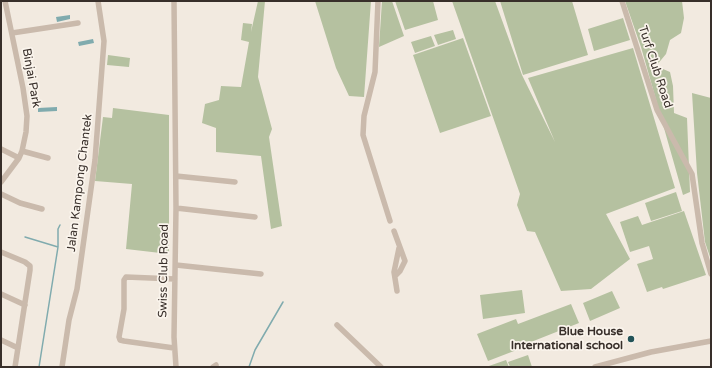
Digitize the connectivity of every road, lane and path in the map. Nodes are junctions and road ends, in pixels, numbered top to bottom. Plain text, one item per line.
1 (5, 1) edge
2 (98, 1) edge
3 (174, 1) edge
4 (378, 1) edge
5 (622, 1) edge
6 (78, 23) dead end
7 (12, 33) junction
8 (1, 149) edge
9 (22, 151) junction
10 (19, 158) junction
11 (48, 158) dead end
12 (176, 176) junction
13 (1, 182) edge
14 (235, 182) dead end
15 (1, 194) edge
16 (176, 208) junction
17 (42, 209) dead end
18 (255, 217) dead end
19 (390, 221) dead end
20 (394, 231) dead end
21 (400, 247) junction
22 (1, 252) edge
23 (403, 258) junction
24 (396, 264) junction
25 (176, 265) junction
26 (261, 274) dead end
27 (711, 274) edge
28 (395, 276) junction
29 (175, 279) junction
30 (397, 291) dead end
31 (1, 294) edge
32 (25, 305) junction
33 (338, 325) dead end
34 (1, 340) edge
35 (711, 342) edge
36 (18, 348) junction
37 (174, 348) junction
38 (15, 367) edge
39 (62, 367) edge
40 (176, 367) edge
41 (381, 367) edge
42 (595, 367) edge

1 - 7 street, Binjai Park
2 - 39 street, Jalan Kampong Chantek
3 - 12 street, Swiss Club Road
4 - 19 street
5 - 27 street, Turf Club Road
6 - 7 street, Binjai Park
7 - 9 street, Binjai Park
8 - 10 street
9 - 10 street, Binjai Park
9 - 11 street
10 - 13 street, Binjai Park
12 - 14 street
12 - 16 street, Swiss Club Road
15 - 17 street
16 - 18 street
16 - 25 street, Swiss Club Road
20 - 21 street
21 - 23 street
21 - 24 street
22 - 32 street
23 - 24 street
23 - 28 street
24 - 28 street
25 - 26 street
25 - 29 street, Swiss Club Road
28 - 30 street
29 - 37 street, Swiss Club Road
29 - 37 street
31 - 32 street
32 - 36 street
33 - 41 street
34 - 36 street
35 - 42 street
36 - 38 street
37 - 40 street, Swiss Club Road

